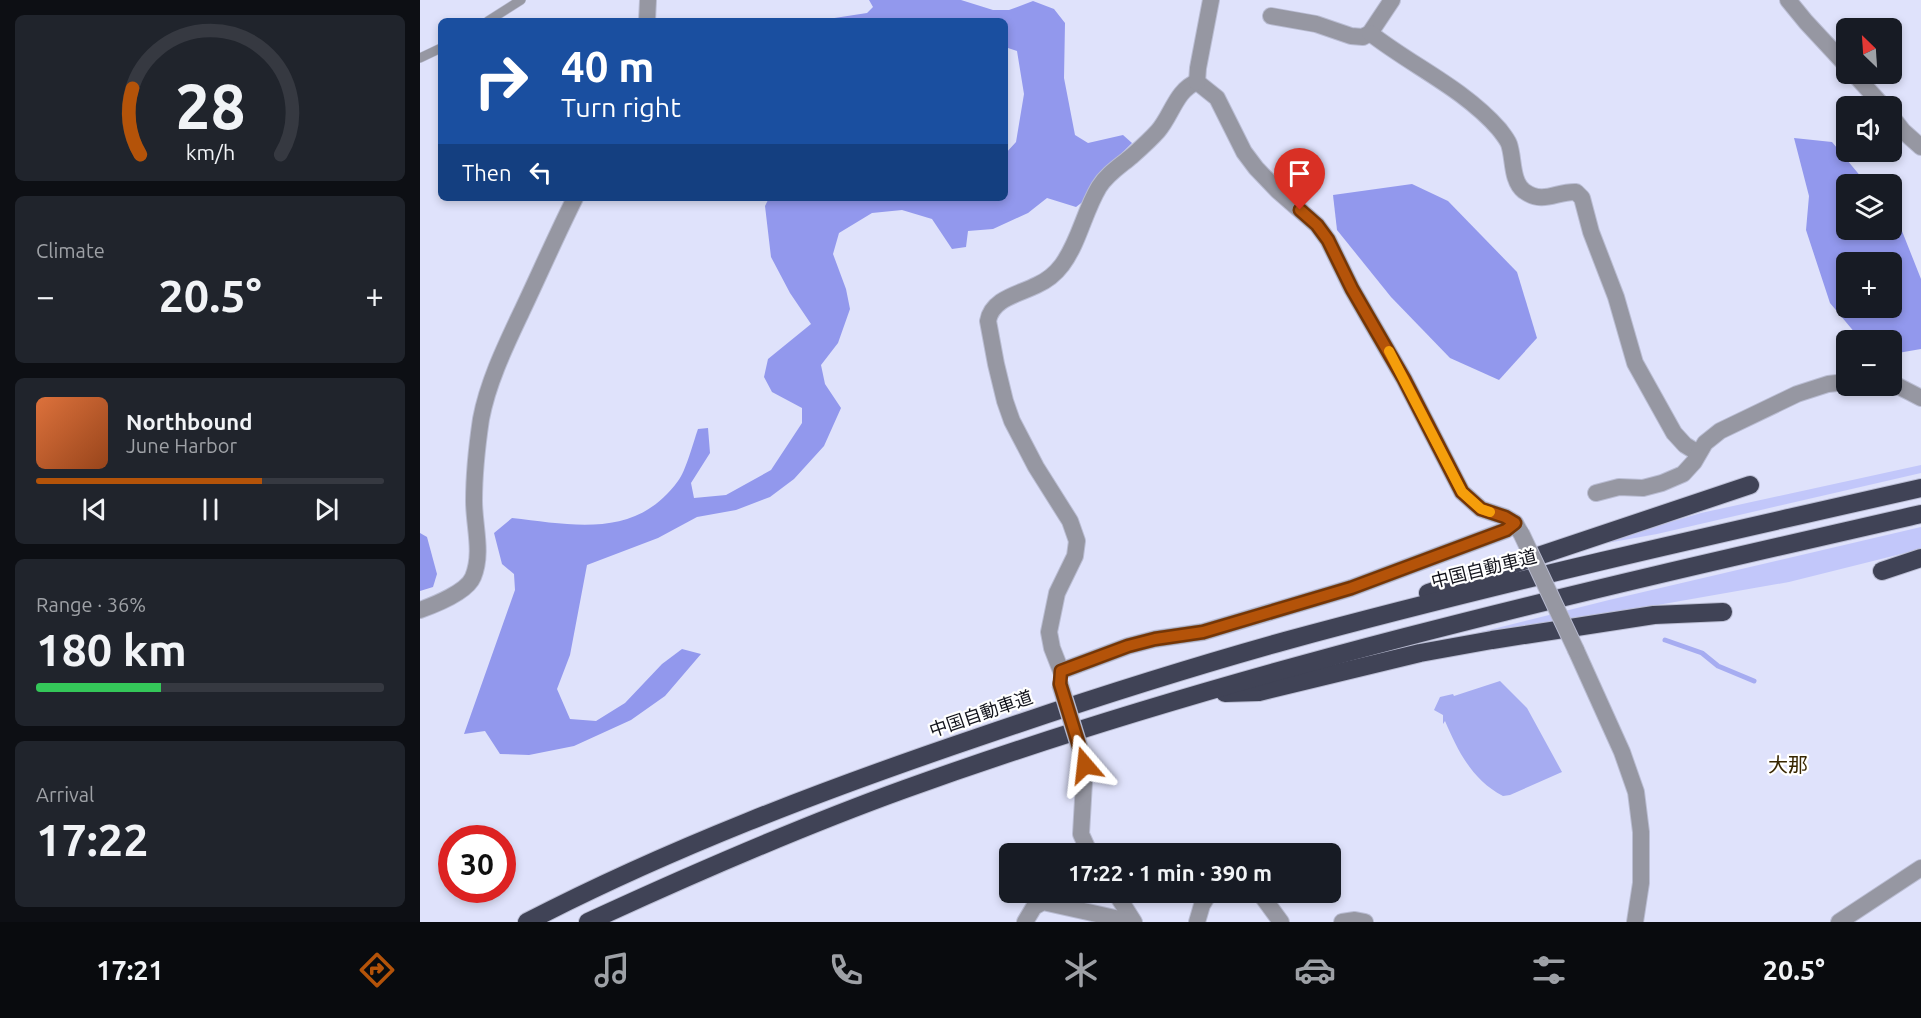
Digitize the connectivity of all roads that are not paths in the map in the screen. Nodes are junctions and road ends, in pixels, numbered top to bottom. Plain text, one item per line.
1 (521, 0) edge
2 (648, 0) edge
3 (1211, 0) edge
4 (1392, 0) edge
5 (1788, 0) edge
6 (1271, 16) dead end
7 (493, 18) edge
8 (647, 18) edge
9 (1370, 33) junction
10 (438, 49) edge
11 (1836, 54) edge
12 (420, 58) edge
13 (1197, 82) junction
14 (1863, 84) edge
15 (1875, 96) edge
16 (1902, 130) edge
17 (1921, 147) edge
18 (574, 201) edge
19 (1836, 383) edge
20 (1902, 388) edge
21 (1921, 398) edge
22 (1698, 453) junction
23 (1750, 485) dead end
24 (1921, 488) edge
25 (1596, 493) dead end
26 (1921, 514) edge
27 (1518, 528) junction
28 (1921, 558) edge
29 (1882, 571) dead end
30 (420, 610) edge
31 (1723, 612) dead end
32 (1281, 642) junction
33 (1060, 678) junction
34 (1199, 694) junction
35 (1085, 843) edge
36 (1921, 868) edge
37 (1122, 903) edge
38 (1203, 903) edge
39 (1267, 903) edge
40 (527, 922) edge
41 (588, 922) edge
42 (1025, 922) edge
43 (1134, 922) edge
44 (1197, 922) edge
45 (1281, 922) edge
46 (1342, 922) edge
47 (1365, 922) edge
48 (1635, 922) edge
49 (1839, 922) edge

1 - 7 lane
2 - 8 street
3 - 13 street
4 - 9 street
5 - 11 street
6 - 9 street
9 - 22 street
10 - 12 lane
13 - 27 street
13 - 33 street
14 - 15 street
16 - 17 street
18 - 30 street
19 - 22 street
20 - 21 street
22 - 25 street
23 - 32 highway
24 - 32 highway, 中国自動車道
26 - 34 highway
27 - 33 street
27 - 48 street, bridge
28 - 29 highway
31 - 34 highway
32 - 40 highway, 中国自動車道
33 - 35 street, bridge
34 - 41 highway
36 - 49 street
37 - 43 street
38 - 44 street
39 - 45 street
42 - 43 street
46 - 47 street

